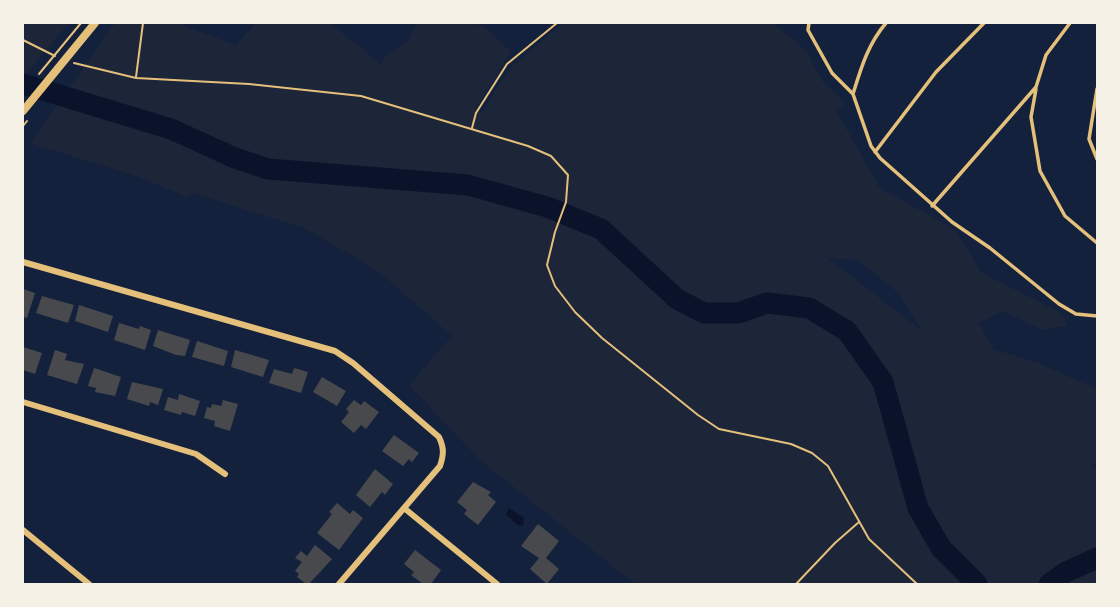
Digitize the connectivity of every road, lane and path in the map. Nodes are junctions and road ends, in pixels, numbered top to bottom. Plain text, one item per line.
1 (81, 23) edge
2 (95, 23) edge
3 (143, 23) edge
4 (557, 23) edge
5 (809, 23) edge
6 (886, 23) edge
7 (984, 23) edge
8 (1070, 23) edge
9 (23, 40) edge
10 (68, 59) junction
11 (37, 76) dead end
12 (136, 78) junction
13 (1036, 87) junction
14 (1097, 89) edge
15 (853, 94) junction
16 (23, 111) edge
17 (472, 129) junction
18 (875, 152) junction
19 (1097, 159) edge
20 (932, 206) junction
21 (1097, 243) edge
22 (23, 262) edge
23 (1097, 316) edge
24 (23, 402) edge
25 (225, 474) dead end
26 (404, 508) junction
27 (860, 521) junction
28 (23, 530) edge
29 (89, 584) edge
30 (339, 584) edge
31 (497, 584) edge
32 (796, 584) edge
33 (917, 584) edge

1 - 11 path
2 - 10 street
3 - 12 path
4 - 17 path
5 - 15 lane
6 - 15 lane
7 - 18 lane
8 - 13 lane
9 - 10 path
10 - 12 path
10 - 16 street
12 - 17 path
13 - 20 lane
13 - 21 lane
14 - 19 lane
15 - 18 lane
17 - 27 path
18 - 20 lane
20 - 23 lane
22 - 26 street
24 - 25 street
26 - 30 street
26 - 31 street
27 - 32 path
27 - 33 path
28 - 29 street

